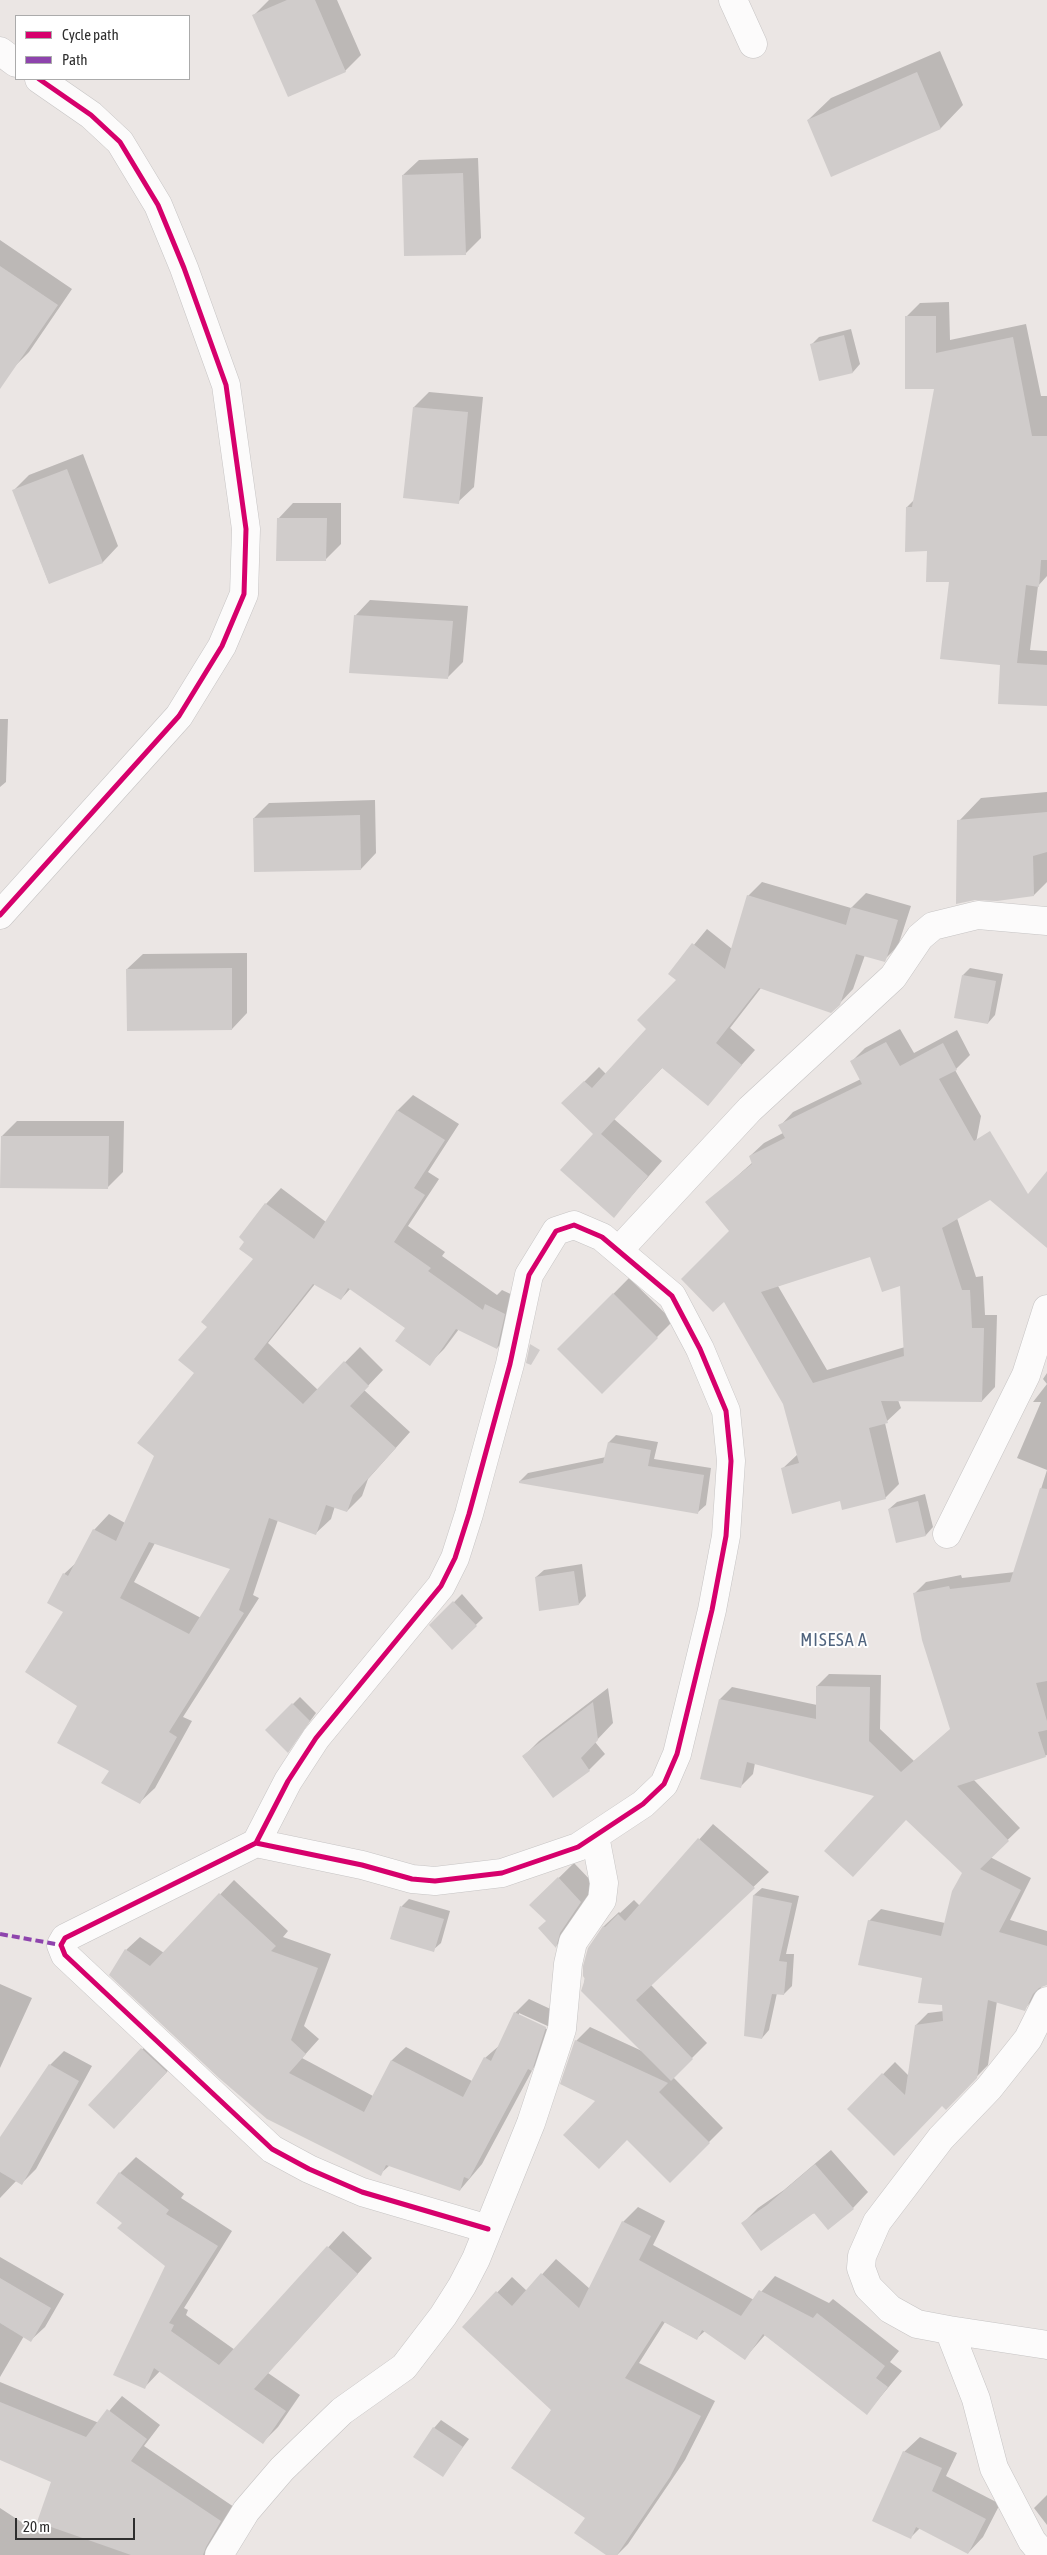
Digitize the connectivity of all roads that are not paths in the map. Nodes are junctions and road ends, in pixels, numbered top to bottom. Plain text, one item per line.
1 (733, 0) edge
2 (753, 44) dead end
3 (0, 51) edge
4 (15, 61) edge
5 (40, 80) edge
6 (0, 915) edge
7 (1047, 921) edge
8 (619, 1250) junction
9 (1047, 1309) edge
10 (947, 1534) dead end
11 (595, 1836) junction
12 (256, 1843) junction
13 (1047, 2001) edge
14 (488, 2229) junction
15 (948, 2330) junction
16 (1047, 2345) edge
17 (219, 2555) edge
18 (1044, 2555) edge

1 - 2 street
3 - 4 street
5 - 6 street
7 - 8 street
8 - 11 street
8 - 12 street
9 - 10 street
11 - 12 street
11 - 14 street
12 - 14 street
13 - 15 street
14 - 17 street
15 - 16 street
15 - 18 street

